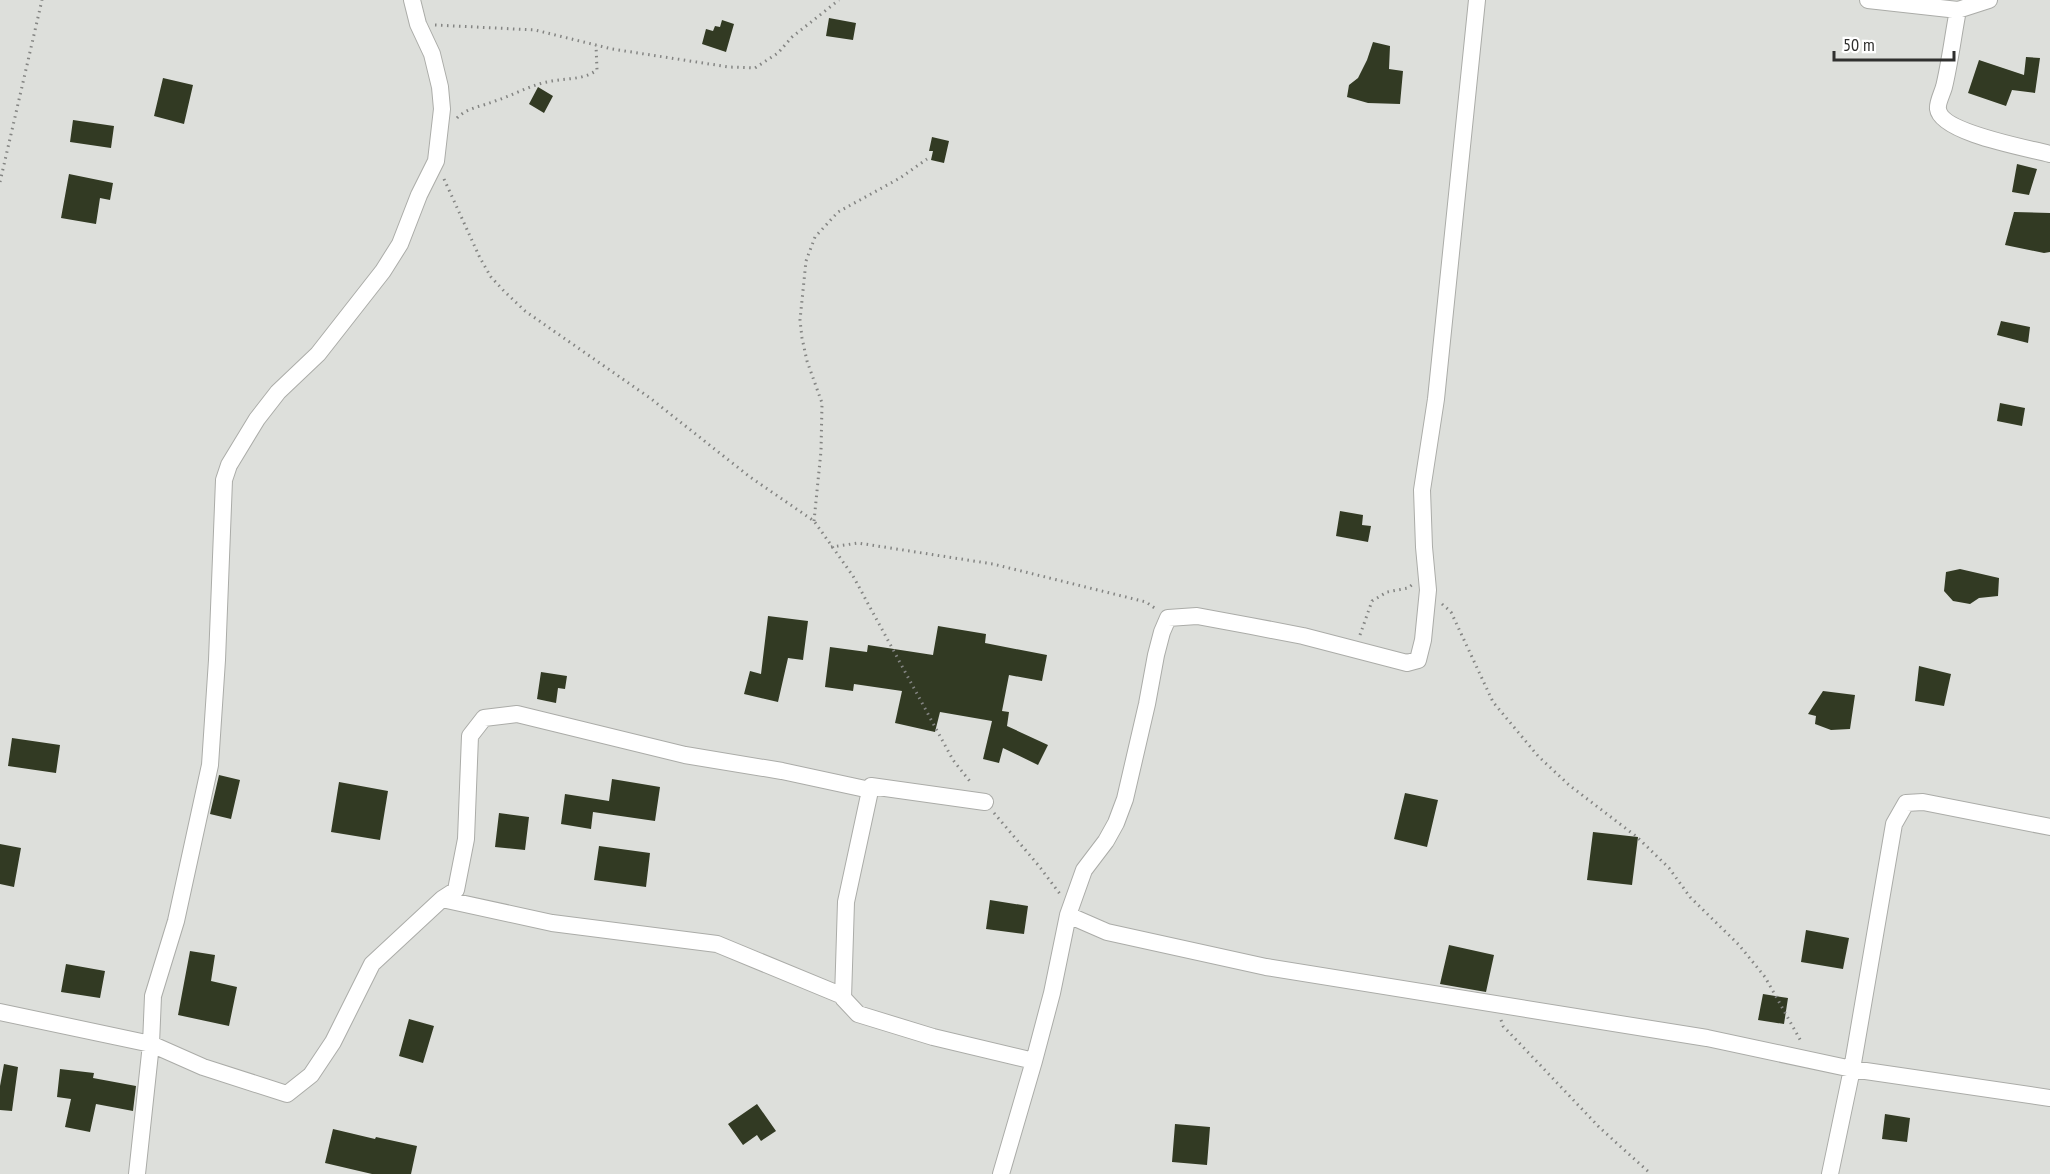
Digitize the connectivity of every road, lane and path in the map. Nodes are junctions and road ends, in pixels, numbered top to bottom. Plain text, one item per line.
1 (42, 0) edge
2 (412, 0) edge
3 (839, 0) edge
4 (1477, 0) edge
5 (1868, 0) edge
6 (1989, 0) edge
7 (1958, 10) junction
8 (418, 24) junction
9 (596, 45) junction
10 (440, 140) junction
11 (2050, 154) edge
12 (927, 159) dead end
13 (436, 161) junction
14 (0, 182) edge
15 (814, 521) junction
16 (831, 547) junction
17 (1427, 583) junction
18 (1168, 618) junction
19 (1347, 648) junction
20 (870, 790) junction
21 (985, 802) junction
22 (2050, 827) edge
23 (442, 899) junction
24 (1069, 911) junction
25 (843, 996) junction
26 (1495, 1004) junction
27 (0, 1012) edge
28 (151, 1044) junction
29 (1034, 1061) junction
30 (1814, 1061) junction
31 (1852, 1069) junction
32 (2050, 1098) edge
33 (137, 1174) edge
34 (1001, 1174) edge
35 (1651, 1174) edge
36 (1830, 1174) edge

1 - 14 path
2 - 8 street
3 - 9 path
4 - 17 street
5 - 7 street
6 - 7 street
7 - 11 street
8 - 9 path
8 - 10 street
9 - 10 path
10 - 13 street
12 - 15 path
13 - 15 path
13 - 28 street
15 - 16 path
16 - 18 path
16 - 21 path
17 - 19 path
17 - 19 street
17 - 30 path
18 - 19 street
18 - 24 street
20 - 21 street
20 - 23 street
20 - 25 street
21 - 24 path
22 - 31 street
23 - 25 street
23 - 28 street
24 - 26 street
24 - 29 street
25 - 29 street
26 - 30 street
26 - 35 path
27 - 28 street
28 - 33 street
29 - 34 street
30 - 31 street
31 - 32 street
31 - 36 street

